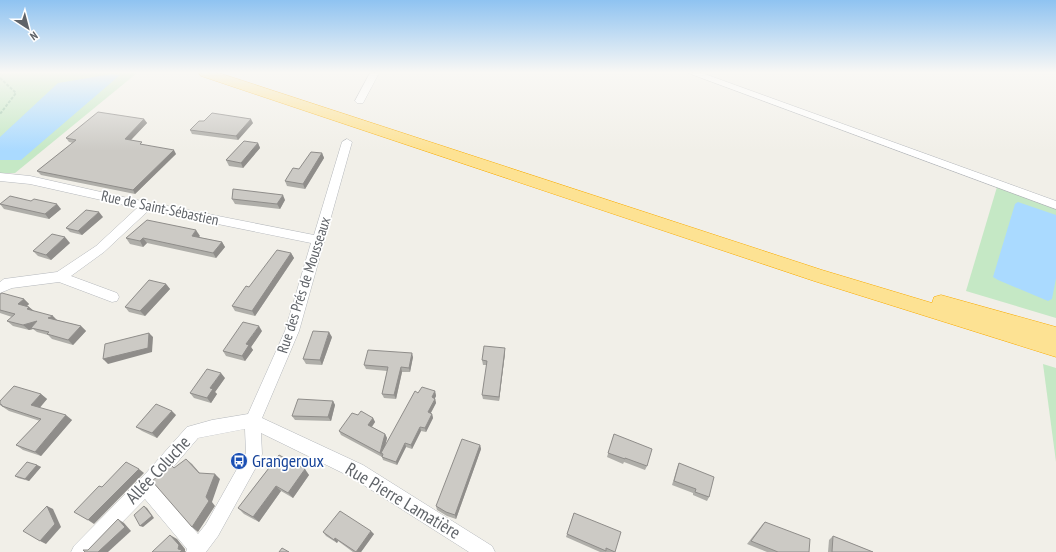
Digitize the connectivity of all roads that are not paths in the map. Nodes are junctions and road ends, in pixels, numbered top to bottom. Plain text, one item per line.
1 (281, 99) edge
2 (308, 99) edge
3 (763, 99) edge
4 (347, 142) dead end
5 (0, 177) edge
6 (1056, 205) edge
7 (146, 206) junction
8 (319, 240) junction
9 (60, 277) junction
10 (0, 288) edge
11 (112, 297) dead end
12 (906, 304) junction
13 (1056, 335) edge
14 (1056, 349) edge
15 (1056, 358) edge
16 (253, 421) junction
17 (144, 486) junction
18 (197, 550) edge
19 (80, 552) edge
20 (486, 552) edge

1 - 12 highway
2 - 13 highway
3 - 6 street
4 - 8 street, Rue des Prés de Mousseaux
5 - 7 street, Rue de Saint-Sébastien
7 - 8 street, Rue de Saint-Sébastien
7 - 9 street
8 - 16 street, Rue des Prés de Mousseaux
9 - 10 street
9 - 11 street
12 - 14 highway
12 - 15 highway
16 - 17 street, Allée Coluche
16 - 18 street, Rue des Prés de Mousseaux
16 - 20 street, Rue Pierre Lamatière
17 - 18 street
17 - 19 street, Allée Coluche

